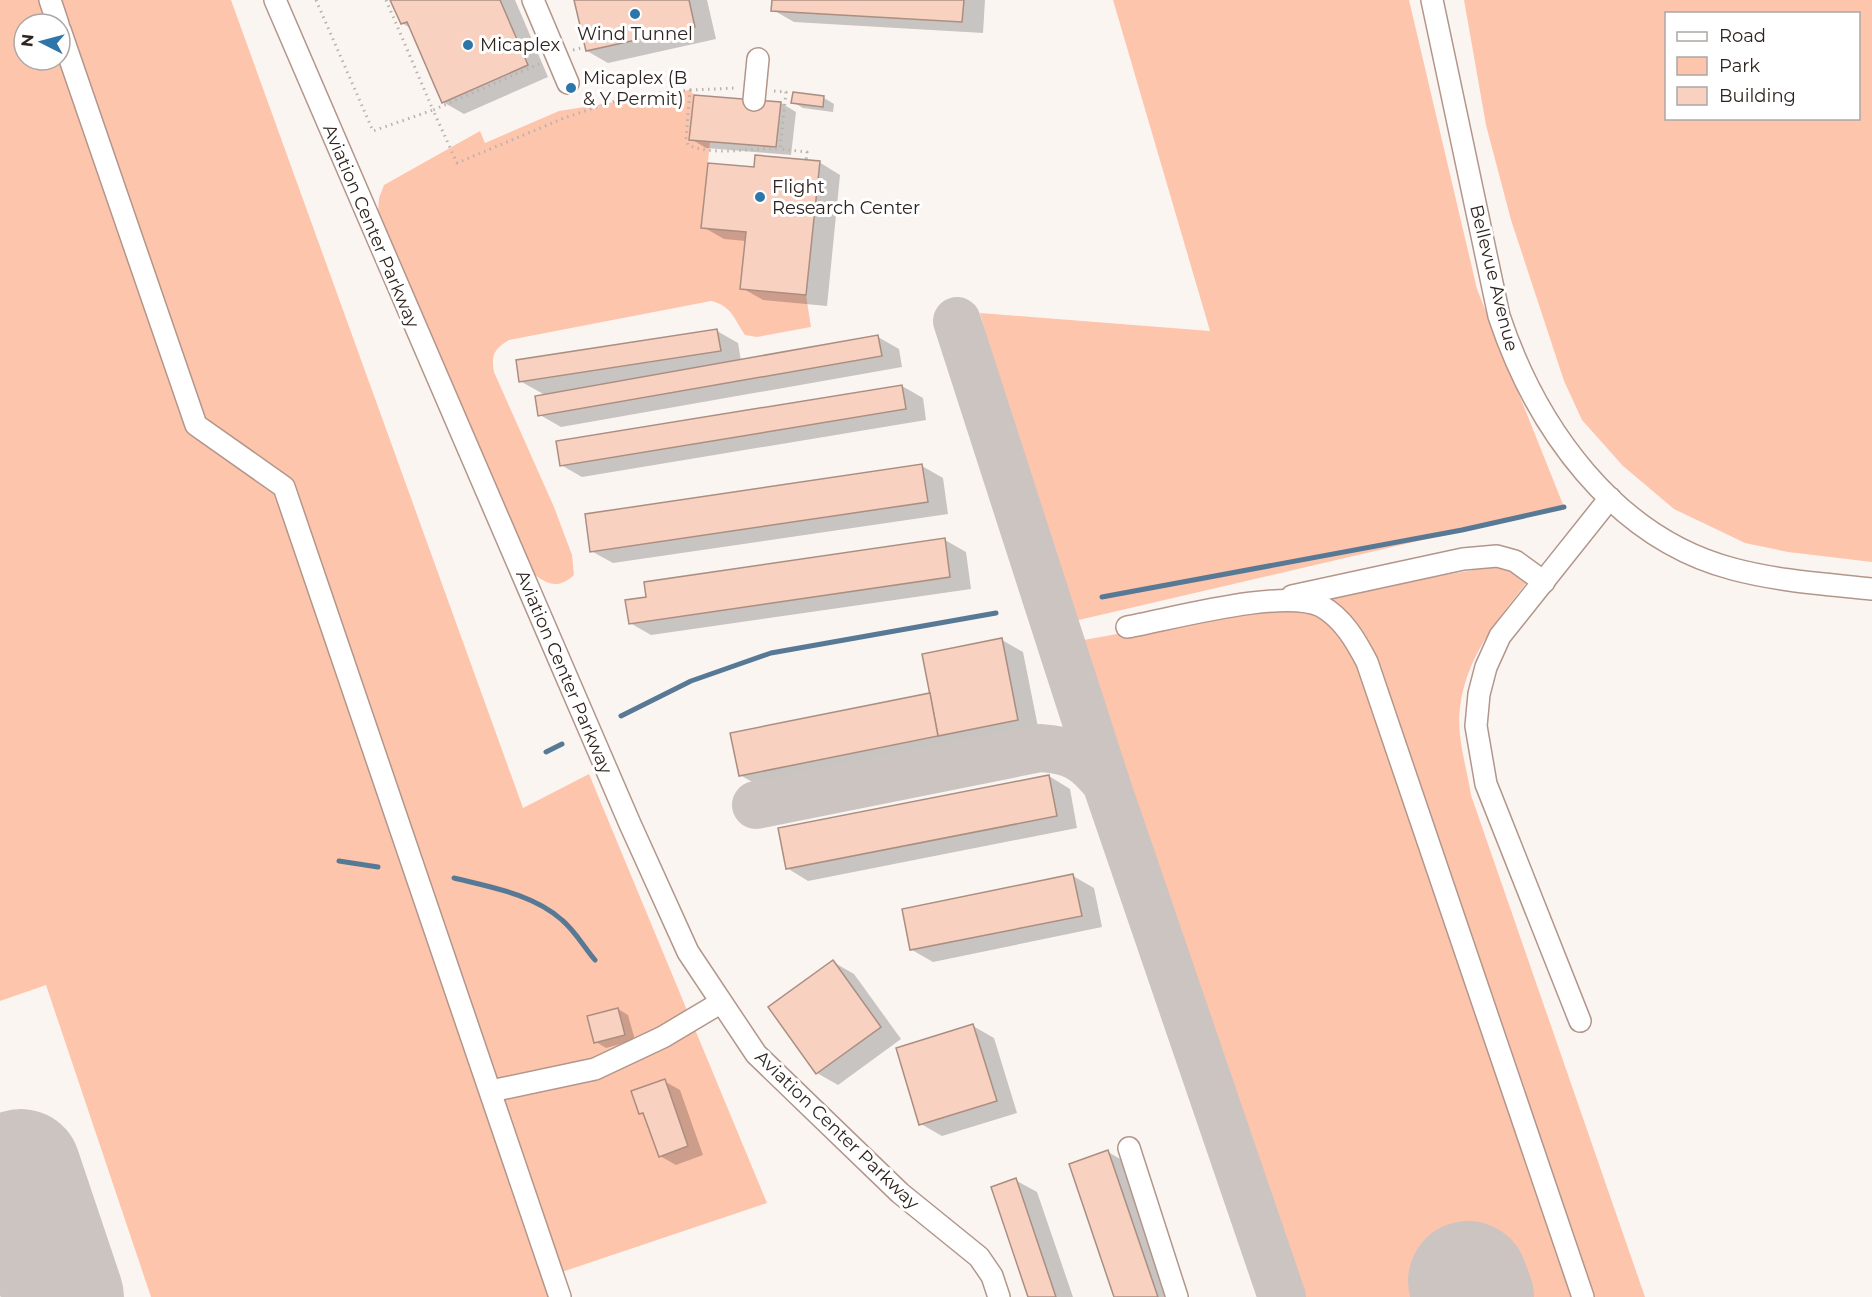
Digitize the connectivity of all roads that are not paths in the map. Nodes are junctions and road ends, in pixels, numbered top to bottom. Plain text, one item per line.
1 (275, 0) edge
2 (533, 0) edge
3 (1432, 0) edge
4 (758, 59) dead end
5 (72, 65) edge
6 (568, 83) dead end
7 (749, 93) road end
8 (1610, 498) junction
9 (1544, 582) junction
10 (1872, 589) edge
11 (1277, 600) junction
12 (1127, 627) dead end
13 (720, 1003) junction
14 (1580, 1021) dead end
15 (491, 1091) junction
16 (1129, 1148) dead end
17 (560, 1297) edge
18 (999, 1297) edge
19 (1177, 1297) edge
20 (1583, 1297) edge

1 - 13 street, Aviation Center Parkway
2 - 6 street
3 - 8 street, Bellevue Avenue
4 - 7 street
5 - 15 street
8 - 9 street
8 - 10 street, Bellevue Avenue
9 - 11 street
9 - 14 street
11 - 12 street
11 - 20 street
13 - 15 street
13 - 18 street, Aviation Center Parkway
15 - 17 street
16 - 19 street

